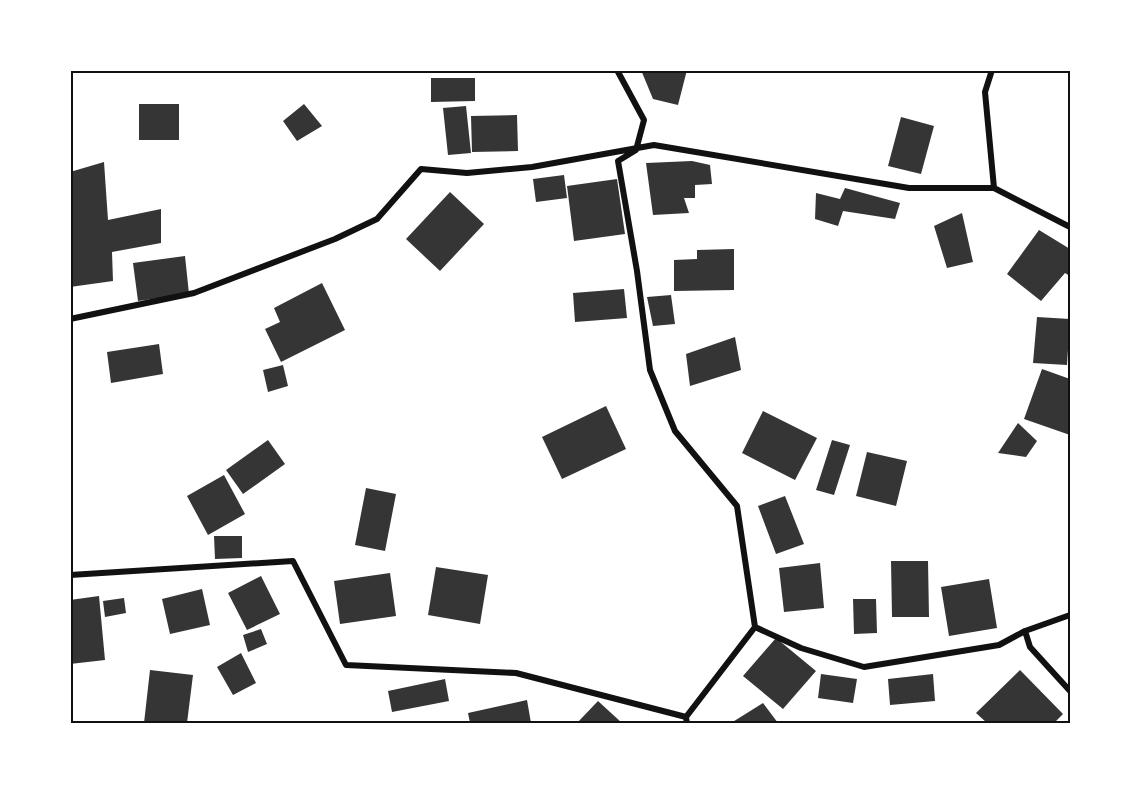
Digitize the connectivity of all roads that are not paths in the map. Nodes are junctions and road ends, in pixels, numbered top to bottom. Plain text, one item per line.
1 (617, 70) edge
2 (992, 70) edge
3 (636, 150) junction
4 (994, 188) junction
5 (1071, 227) edge
6 (70, 319) edge
7 (70, 575) edge
8 (1071, 615) edge
9 (755, 627) junction
10 (1025, 631) junction
11 (1071, 691) edge
12 (686, 720) edge

1 - 3 street
2 - 4 street
3 - 4 street
3 - 6 street
3 - 9 street
4 - 5 street
7 - 12 street
8 - 10 street
9 - 10 street
9 - 12 street
10 - 11 street

